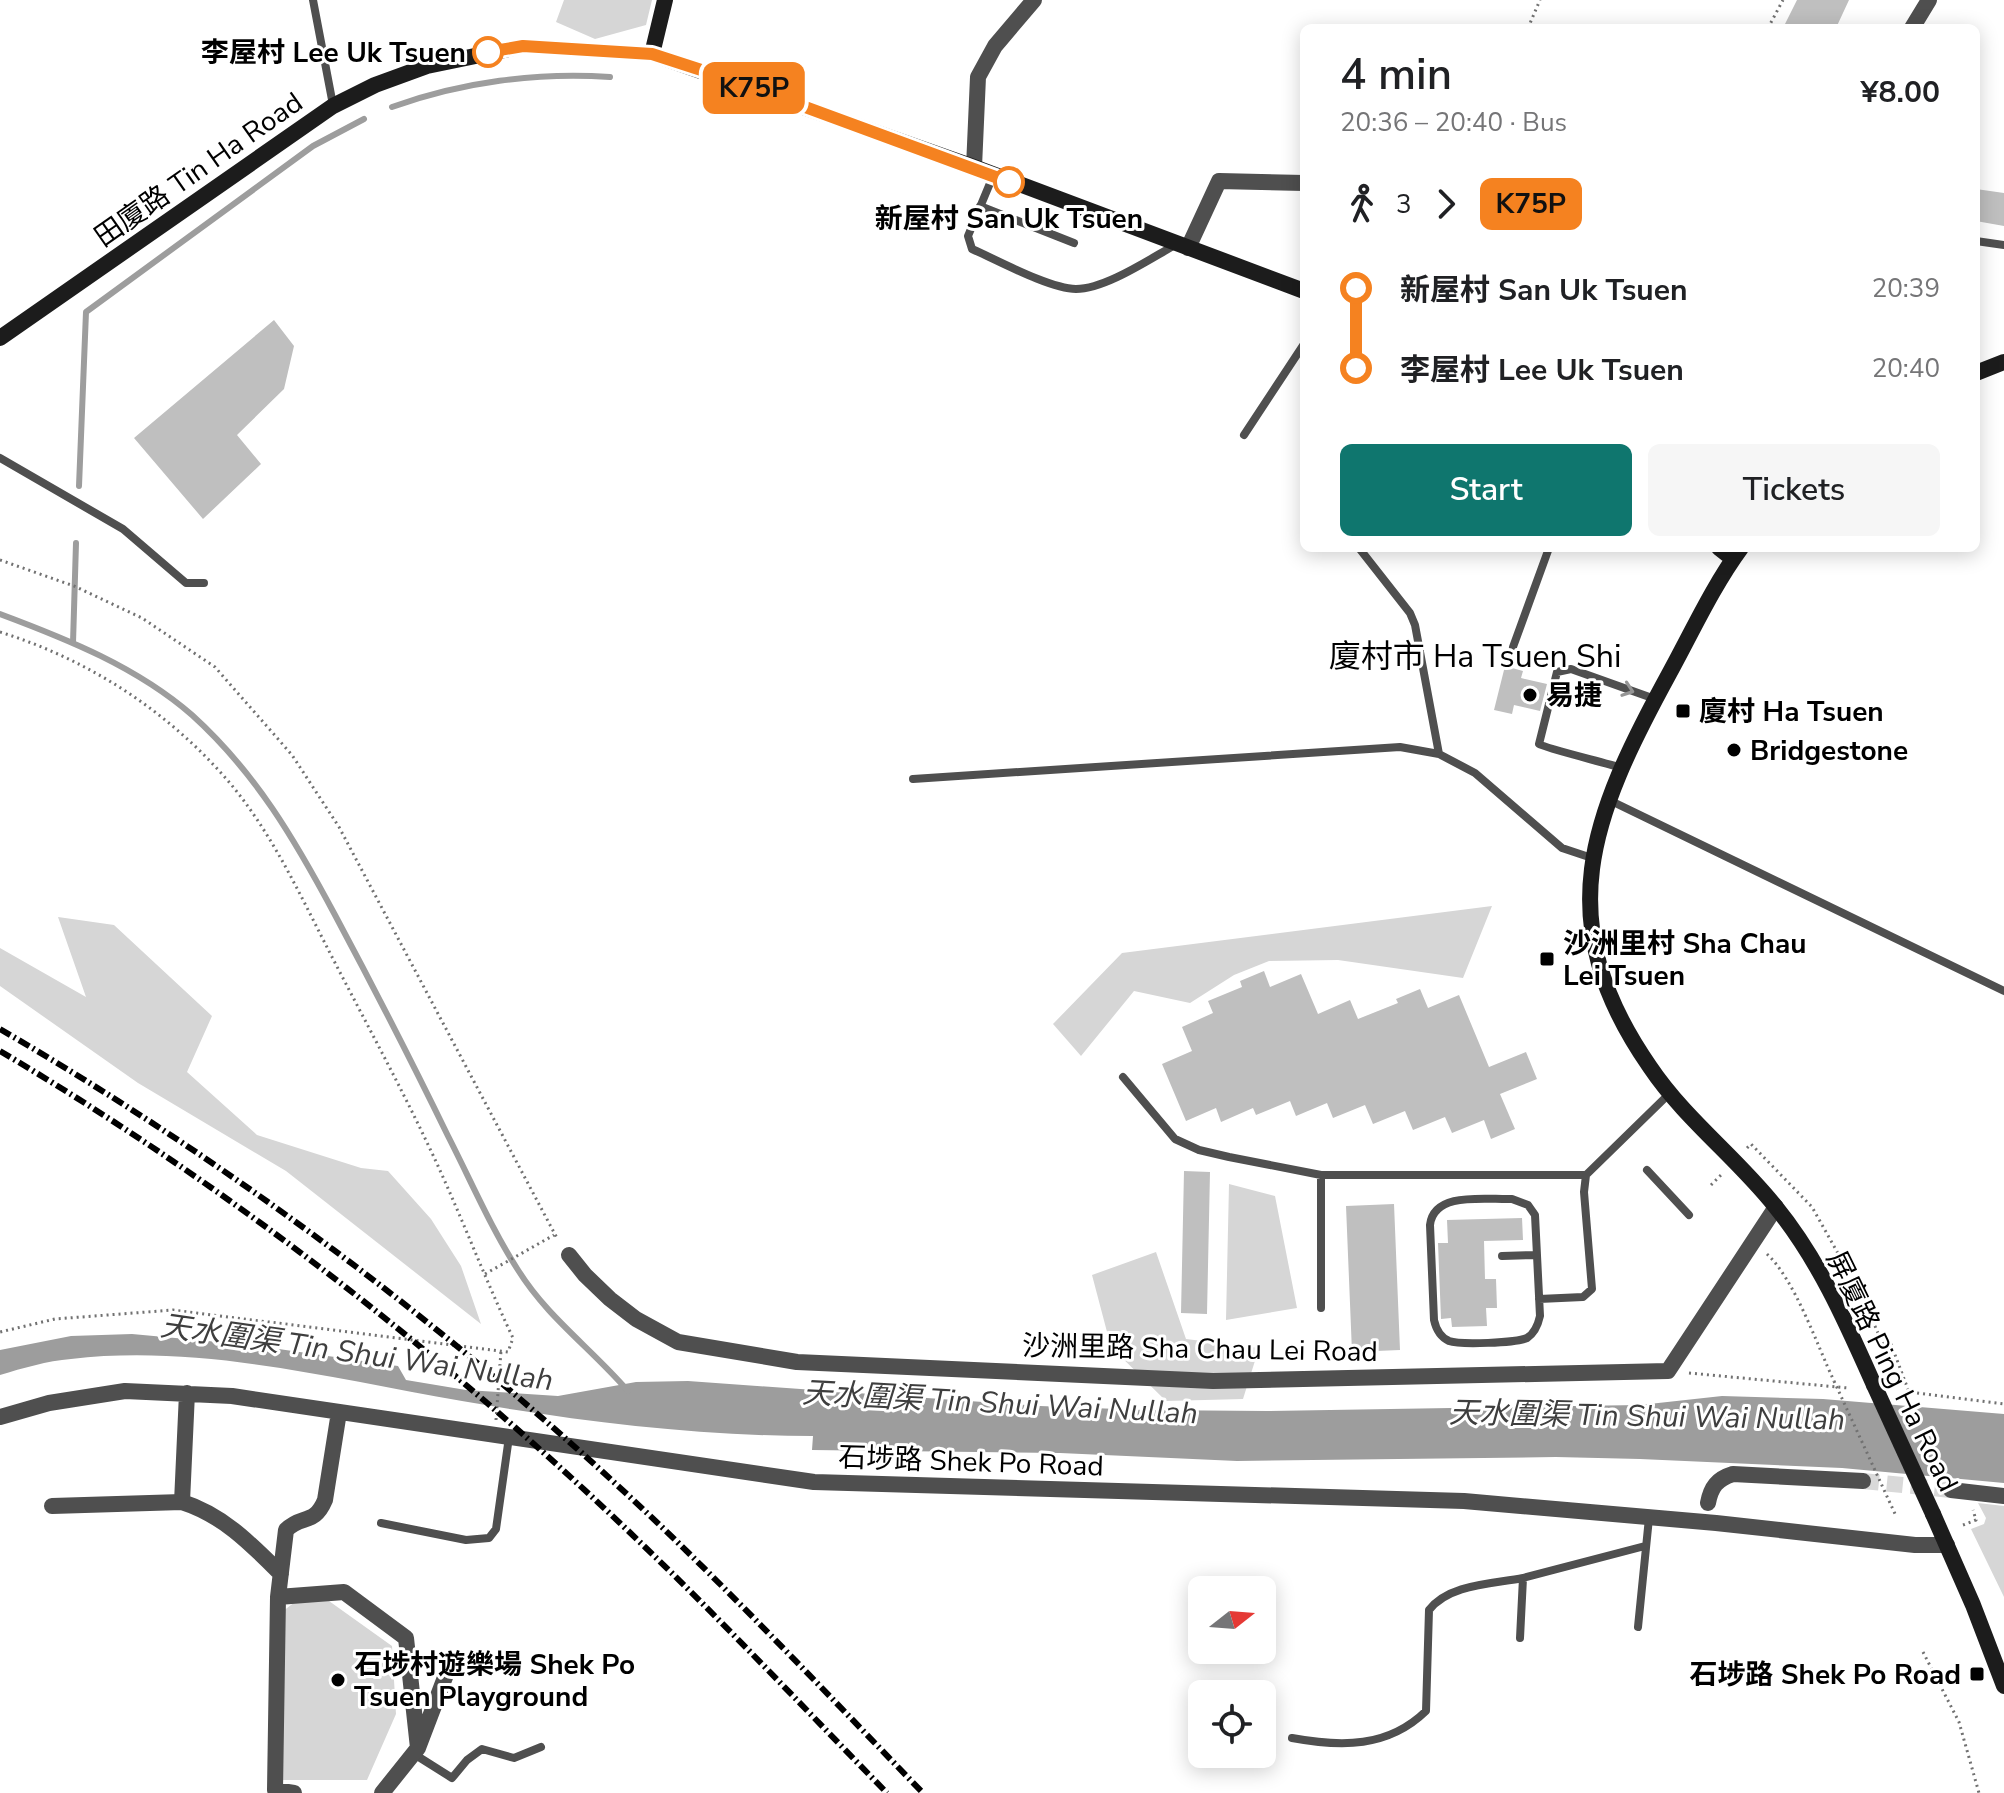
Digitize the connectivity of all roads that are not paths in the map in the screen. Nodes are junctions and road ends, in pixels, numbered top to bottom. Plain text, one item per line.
1 (313, 0) edge
2 (665, 0) edge
3 (1034, 0) edge
4 (1929, 0) edge
5 (1914, 24) edge
6 (652, 54) junction
7 (333, 106) junction
8 (974, 167) junction
9 (993, 176) junction
10 (1300, 183) edge
11 (980, 206) junction
12 (1980, 242) edge
13 (1074, 243) dead end
14 (2004, 245) edge
15 (1182, 246) junction
16 (1300, 290) edge
17 (0, 338) edge
18 (1300, 350) edge
19 (2004, 362) edge
20 (1980, 371) edge
21 (1244, 435) dead end
22 (0, 458) edge
23 (1362, 552) edge
24 (1548, 552) edge
25 (1737, 554) edge
26 (204, 583) dead end
27 (1513, 647) dead end
28 (1655, 699) junction
29 (1439, 754) junction
30 (1622, 768) junction
31 (913, 779) dead end
32 (1609, 800) junction
33 (1592, 858) junction
34 (2004, 991) edge
35 (1123, 1077) dead end
36 (1669, 1094) junction
37 (1647, 1170) dead end
38 (1321, 1175) junction
39 (1586, 1175) junction
40 (1776, 1207) junction
41 (1689, 1215) dead end
42 (569, 1255) road end
43 (1537, 1255) junction
44 (1502, 1256) dead end
45 (1539, 1299) junction
46 (1321, 1308) dead end
47 (187, 1393) junction
48 (339, 1412) junction
49 (0, 1417) edge
50 (502, 1435) junction
51 (1863, 1481) tunnel mouth
52 (1951, 1490) tunnel mouth
53 (2004, 1496) edge
54 (182, 1502) junction
55 (1708, 1503) dead end
56 (52, 1506) dead end
57 (1649, 1518) junction
58 (381, 1523) dead end
59 (1947, 1545) junction
60 (1645, 1546) junction
61 (281, 1574) junction
62 (1523, 1578) junction
63 (278, 1597) junction
64 (1638, 1627) dead end
65 (1520, 1638) dead end
66 (2000, 1658) edge
67 (452, 1659) dead end
68 (2004, 1686) edge
69 (1292, 1738) dead end
70 (541, 1747) dead end
71 (416, 1751) junction
72 (294, 1793) edge
73 (382, 1793) edge

1 - 7 lane
2 - 6 street
3 - 8 street
4 - 5 street
6 - 7 street, 田廈路 Tin Ha Road
6 - 8 street, 田廈路 Tin Ha Road
7 - 17 street, 田廈路 Tin Ha Road
8 - 9 street, 田廈路 Tin Ha Road
9 - 11 lane
9 - 15 street, 田廈路 Tin Ha Road
10 - 15 street
11 - 13 lane
11 - 15 lane
12 - 14 lane
15 - 16 street, 田廈路 Tin Ha Road
18 - 21 lane
19 - 20 street
22 - 26 lane
23 - 29 lane
24 - 27 lane
25 - 28 street, 屏廈路 Ping Ha Road
28 - 30 street, 屏廈路 Ping Ha Road
30 -> 28 lane
29 - 31 lane
29 - 33 lane
30 - 32 street, 屏廈路 Ping Ha Road
32 - 33 street, 屏廈路 Ping Ha Road
32 - 34 lane
33 - 36 street, 屏廈路 Ping Ha Road
35 - 38 lane
36 - 39 lane
36 - 40 street, 屏廈路 Ping Ha Road
37 - 41 lane
38 - 39 lane
38 - 46 lane
39 - 45 lane
40 - 42 street, 沙洲里路 Sha Chau Lei Road
40 - 59 street, 屏廈路 Ping Ha Road, bridge
43 - 44 lane
43 - 45 lane
43 - 45 lane
47 - 48 street, 石埗路 Shek Po Road
47 - 49 street, 石埗路 Shek Po Road
47 - 54 street
48 - 50 street, 石埗路 Shek Po Road
48 - 61 street
50 - 57 street, 石埗路 Shek Po Road
50 - 58 lane
51 - 55 street
52 - 53 street
54 - 56 street
54 - 61 street
57 - 59 street, 石埗路 Shek Po Road
57 - 60 lane
59 - 66 street, 屏廈路 Ping Ha Road
60 - 62 lane
60 - 64 lane
61 - 63 street
62 - 65 lane
62 - 69 lane
63 - 71 street
63 - 72 street
66 - 68 street, 屏廈路 Ping Ha Road
67 - 71 street
70 - 71 lane
71 - 73 street

